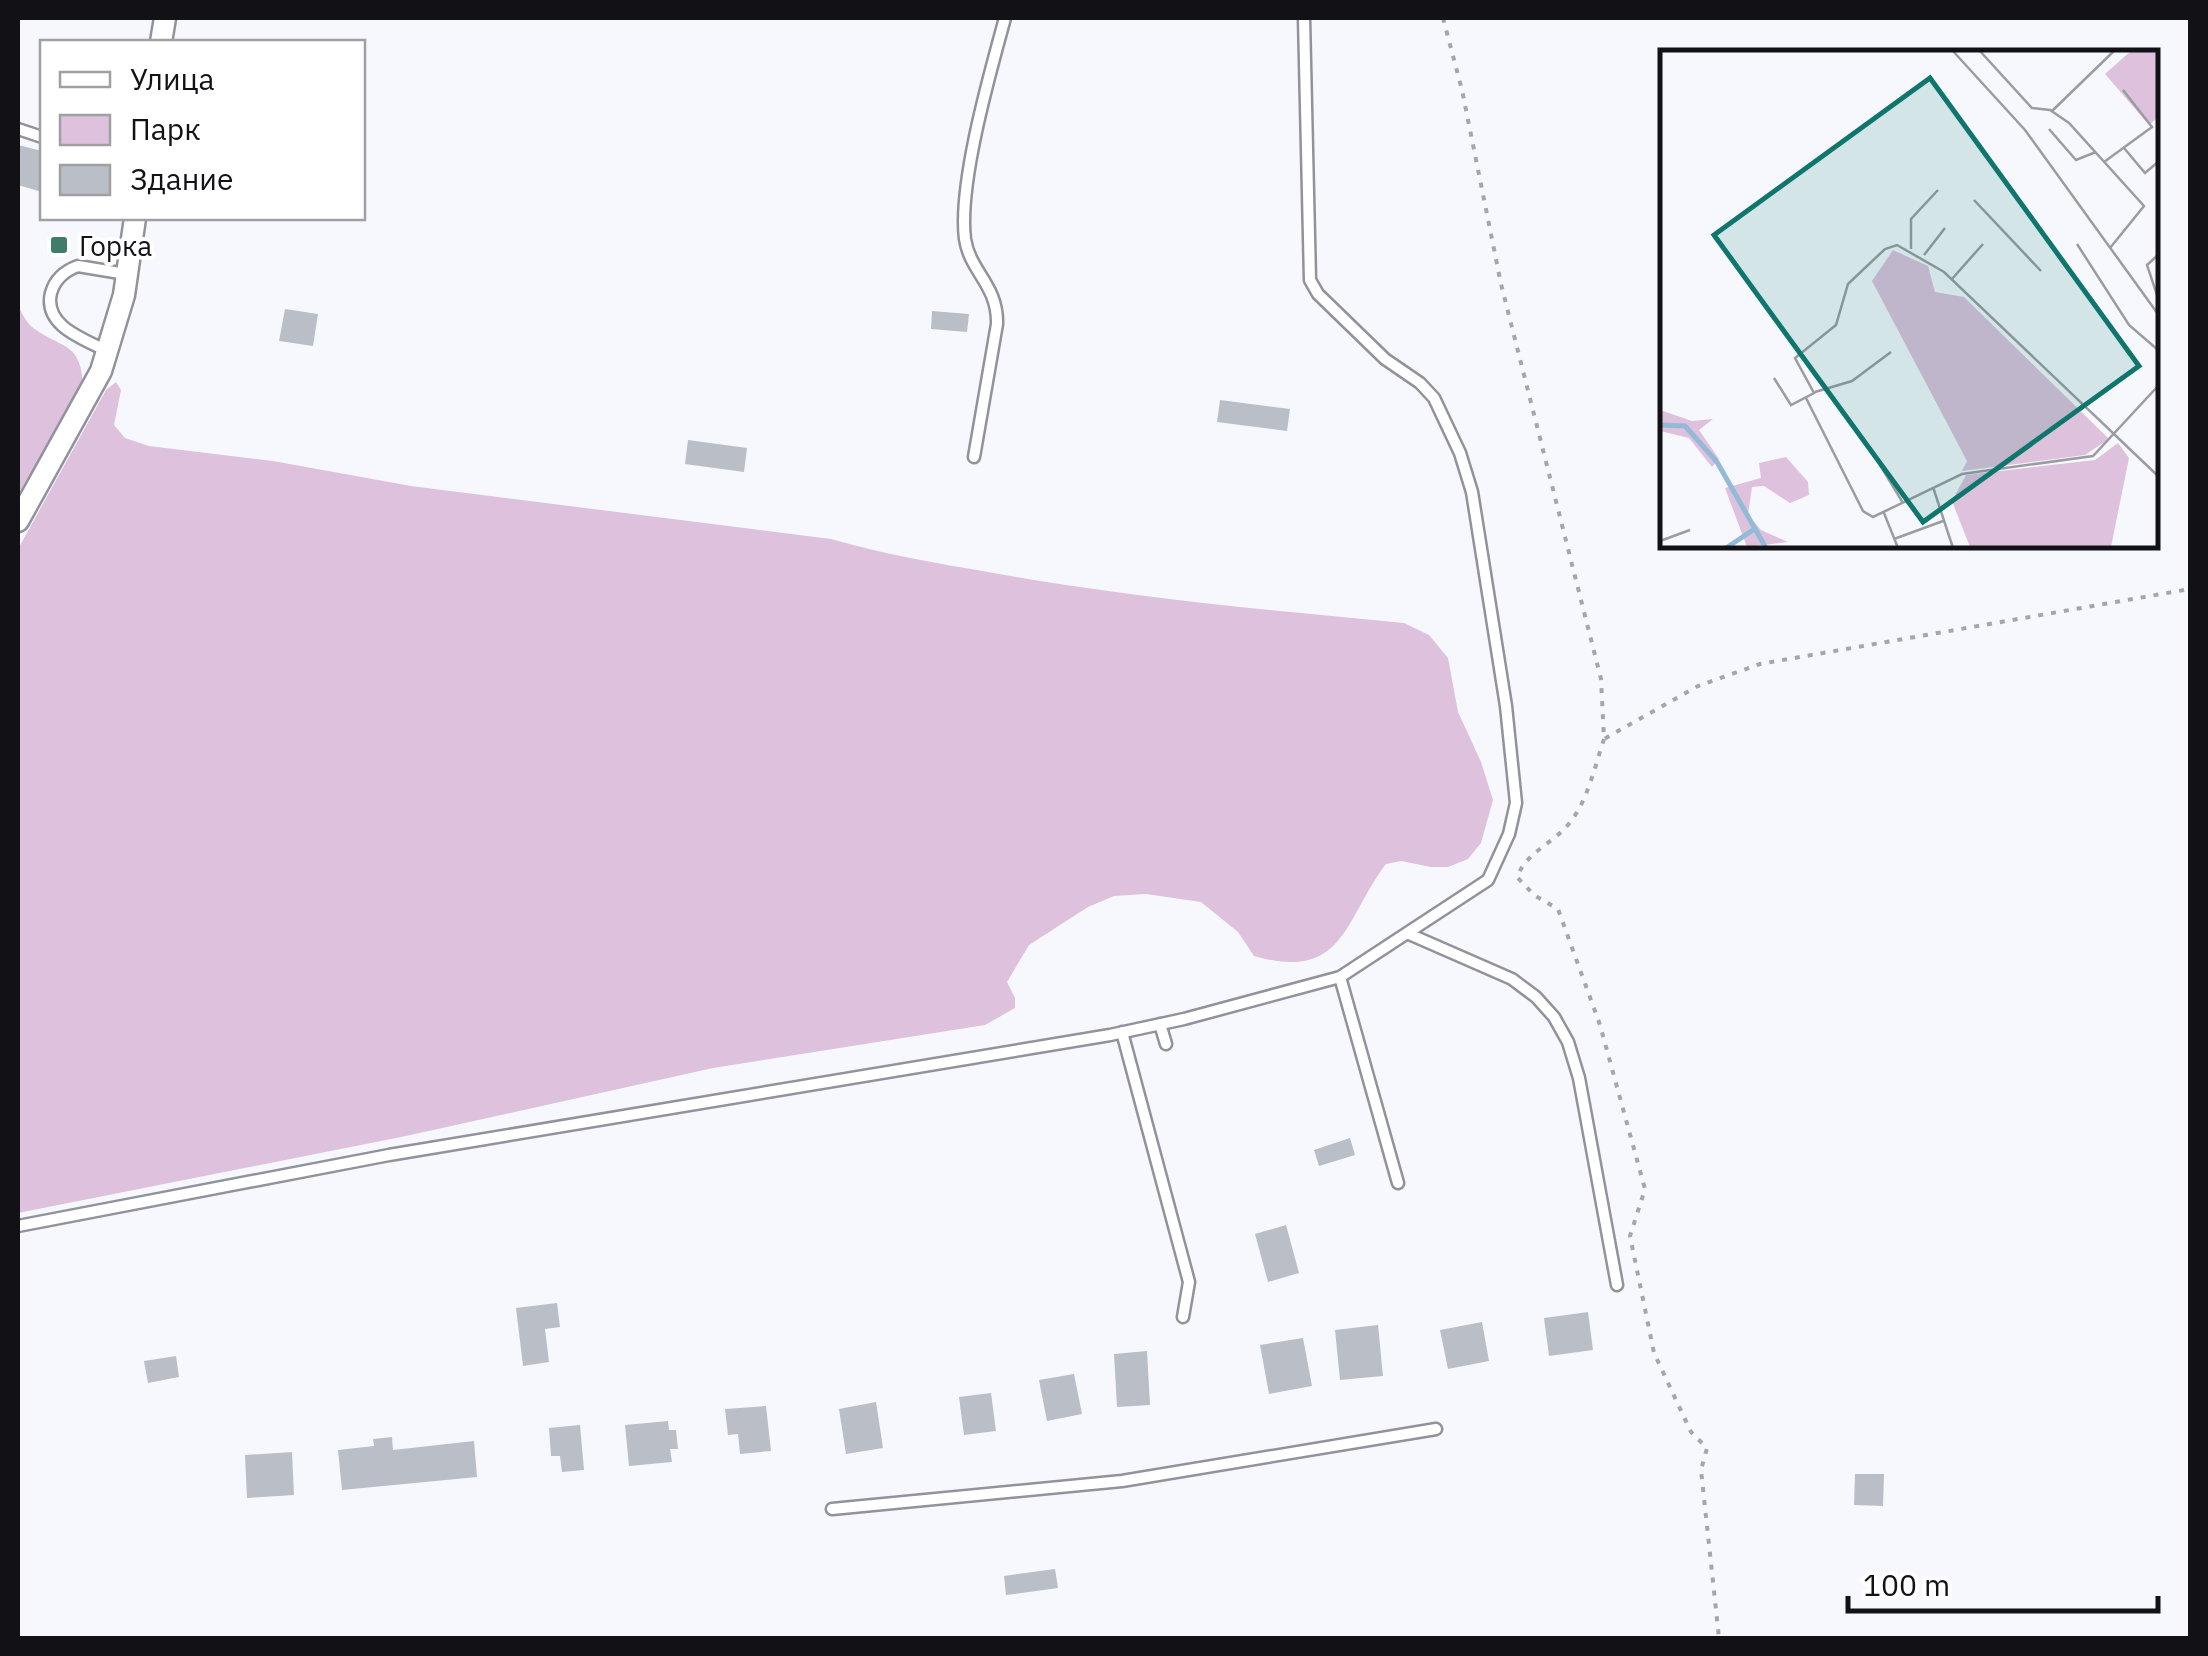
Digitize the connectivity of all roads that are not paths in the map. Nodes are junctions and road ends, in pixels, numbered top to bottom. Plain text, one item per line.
1 (1005, 18) edge
2 (1304, 18) edge
3 (135, 220) edge
4 (127, 275) junction
5 (108, 352) junction
6 (974, 456) dead end
7 (18, 522) edge
8 (1408, 934) junction
9 (1340, 977) junction
10 (1160, 1024) junction
11 (1122, 1032) junction
12 (1166, 1044) dead end
13 (1398, 1183) dead end
14 (18, 1226) edge
15 (1617, 1285) dead end
16 (1183, 1317) dead end
17 (1436, 1429) dead end
18 (832, 1508) dead end

1 - 6 lane
2 - 8 lane
3 - 4 street
4 - 5 street
4 - 5 lane
5 - 7 street
8 - 9 lane
8 - 15 lane
9 - 10 lane
9 - 13 lane
10 - 11 lane
10 - 12 lane
11 - 14 lane
11 - 16 lane
17 - 18 lane

